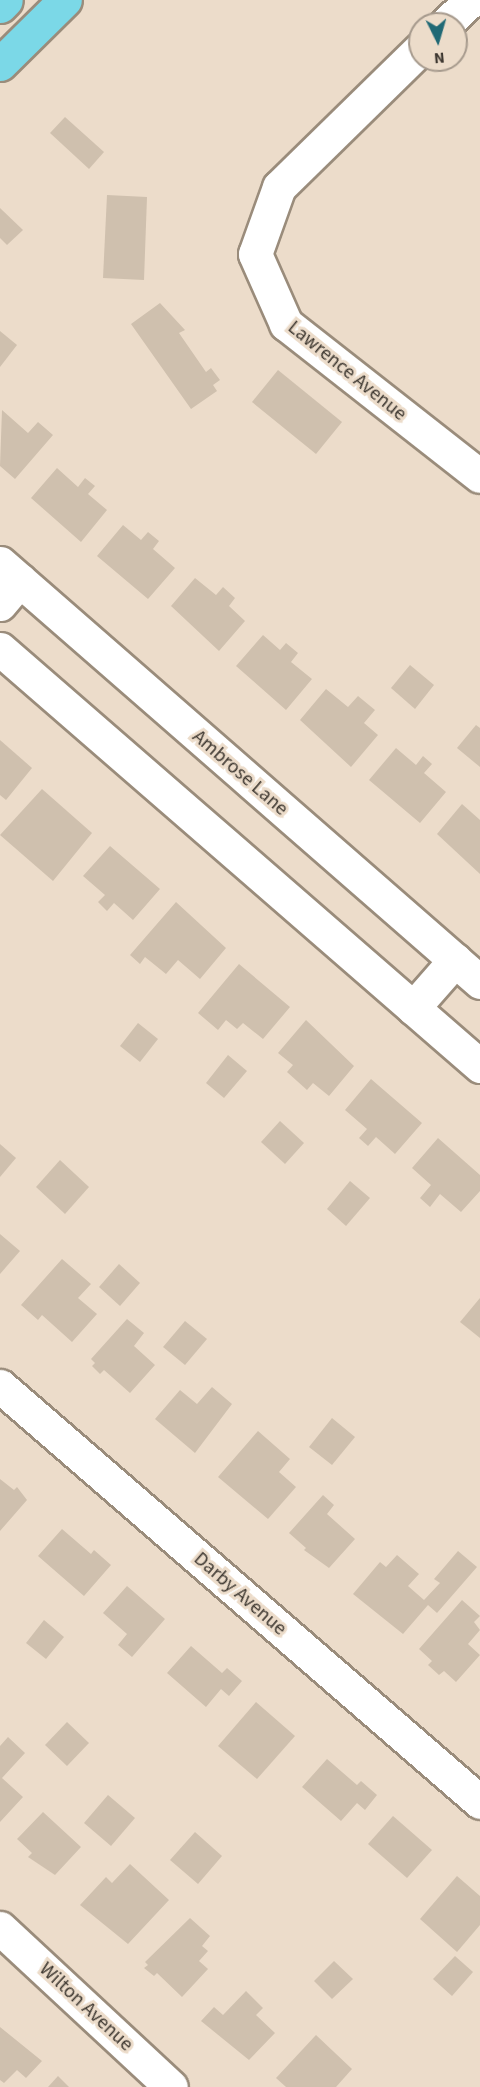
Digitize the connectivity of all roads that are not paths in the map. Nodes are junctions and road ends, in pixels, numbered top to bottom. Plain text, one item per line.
1 (6, 0) edge
2 (64, 0) edge
3 (471, 0) edge
4 (0, 6) edge
5 (458, 12) edge
6 (408, 62) edge
7 (0, 64) edge
8 (480, 476) edge
9 (7, 582) edge
10 (0, 649) edge
11 (455, 960) junction
12 (480, 982) edge
13 (413, 1008) junction
14 (480, 1066) edge
15 (0, 1386) edge
16 (480, 1802) edge
17 (0, 1928) edge
18 (171, 2087) edge

1 - 4 main road
2 - 7 main road
3 - 5 street
6 - 8 street, Lawrence Avenue
9 - 11 street, Ambrose Lane
10 - 13 street
11 - 12 street, Ambrose Lane
11 - 13 street
13 - 14 street
15 - 16 street, Darby Avenue
17 - 18 street, Wilton Avenue

